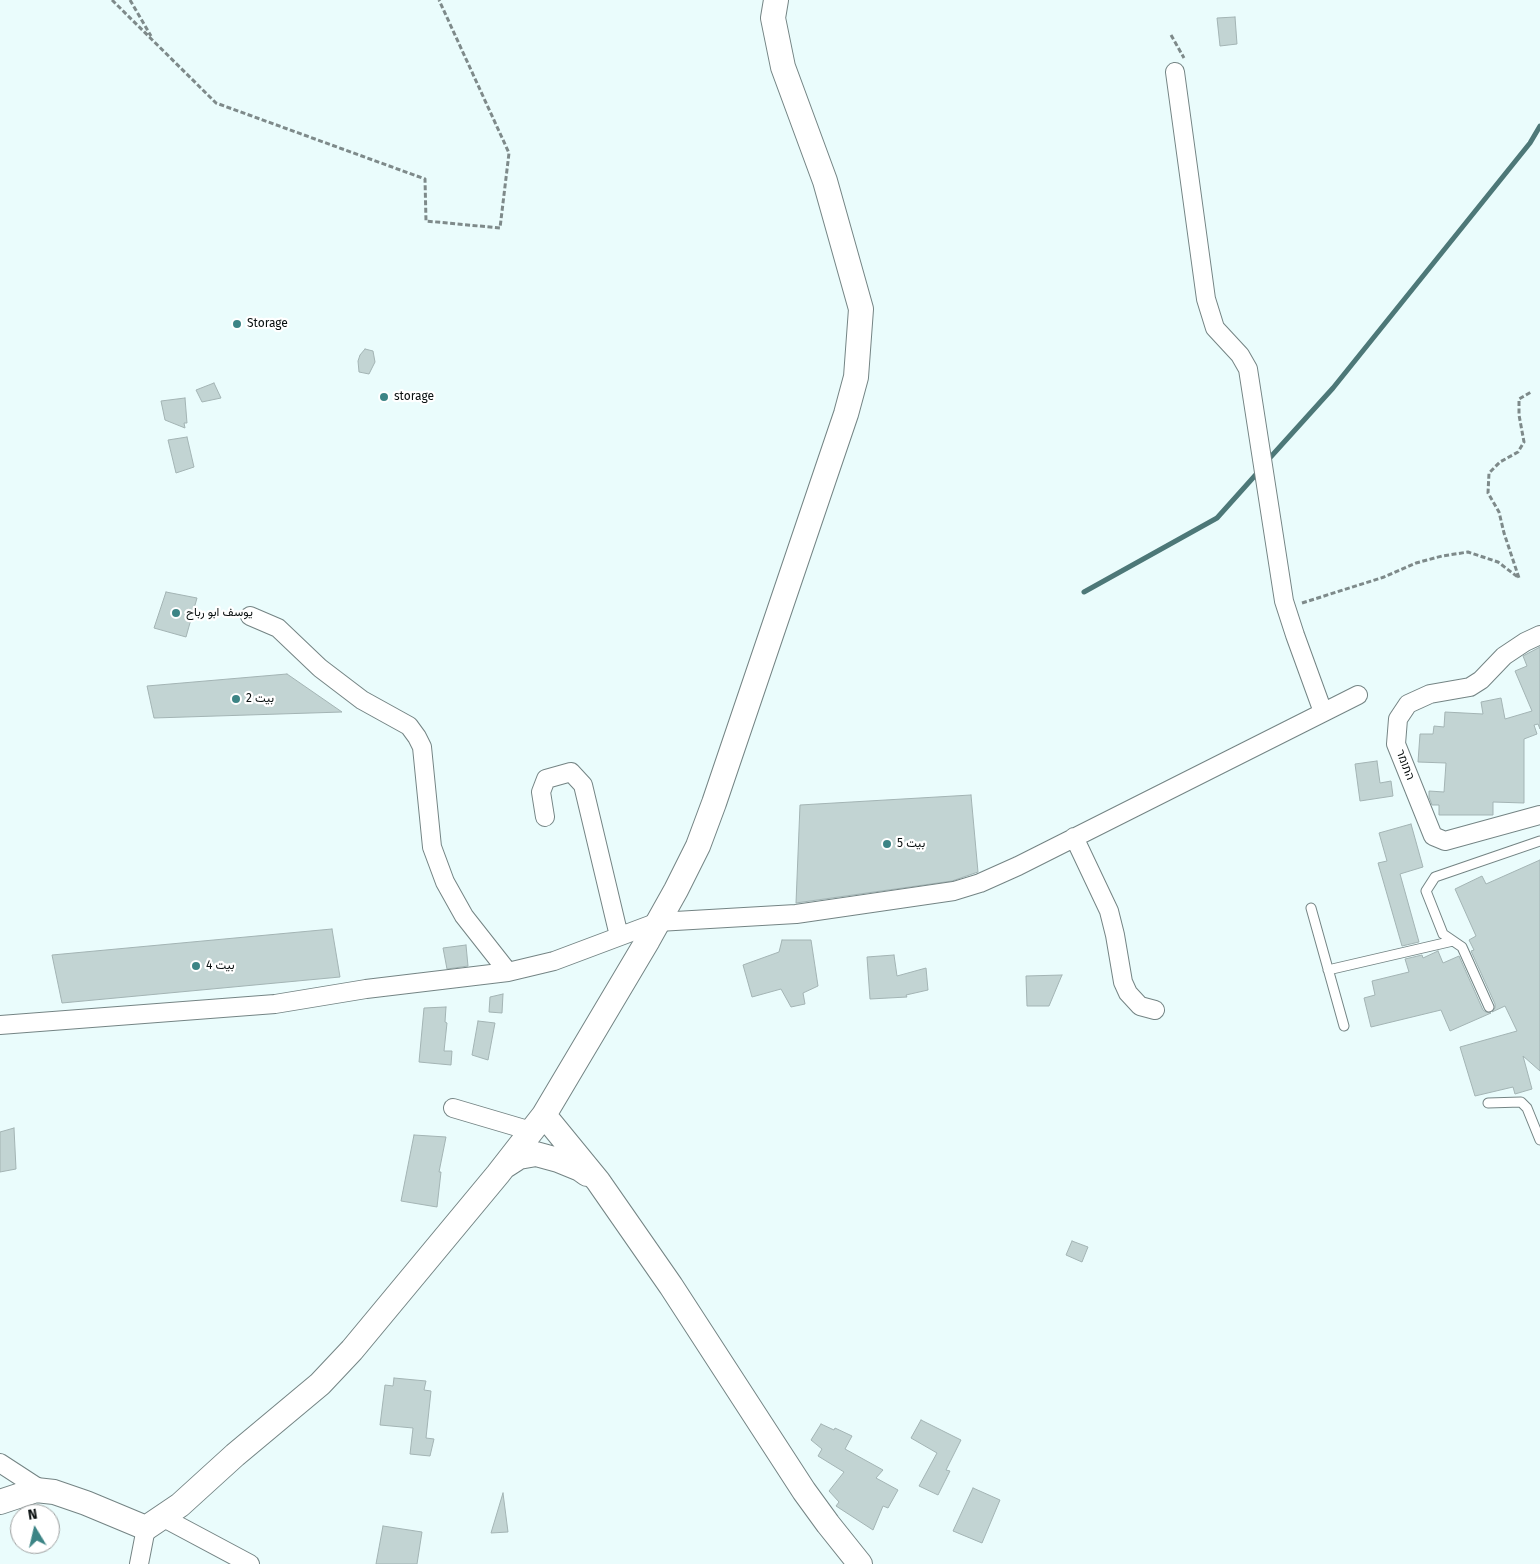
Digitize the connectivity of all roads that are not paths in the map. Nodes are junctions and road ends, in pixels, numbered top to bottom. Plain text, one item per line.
1 (776, 0) edge
2 (1175, 72) dead end
3 (250, 616) dead end
4 (1540, 635) edge
5 (1358, 695) dead end
6 (1323, 712) junction
7 (1540, 815) edge
8 (545, 817) dead end
9 (1074, 838) junction
10 (1540, 841) edge
11 (1311, 908) dead end
12 (658, 922) junction
13 (619, 936) junction
14 (1453, 941) junction
15 (1328, 970) junction
16 (508, 972) junction
17 (1489, 1007) dead end
18 (1155, 1010) dead end
19 (0, 1026) edge
20 (1344, 1026) dead end
21 (1488, 1103) dead end
22 (453, 1108) dead end
23 (538, 1123) junction
24 (1540, 1140) edge
25 (504, 1167) junction
26 (600, 1185) junction
27 (0, 1463) edge
28 (43, 1491) junction
29 (0, 1502) edge
30 (154, 1523) junction
31 (139, 1564) edge
32 (250, 1564) edge
33 (860, 1564) edge

1 - 12 street
2 - 6 street
3 - 16 street
4 - 7 street, התומר
5 - 6 street
6 - 9 street
8 - 13 street
9 - 12 street
9 - 18 street
10 - 14 lane
11 - 15 lane
12 - 13 street
12 - 23 street
13 - 16 street
14 - 15 lane
14 - 17 lane
15 - 20 lane
16 - 19 street
21 - 24 lane
22 - 23 street
23 - 25 street
23 - 26 street
25 - 26 street
25 - 30 street
26 - 33 street
27 - 28 street
28 - 29 street
28 - 30 street
30 - 31 street
30 - 32 street

